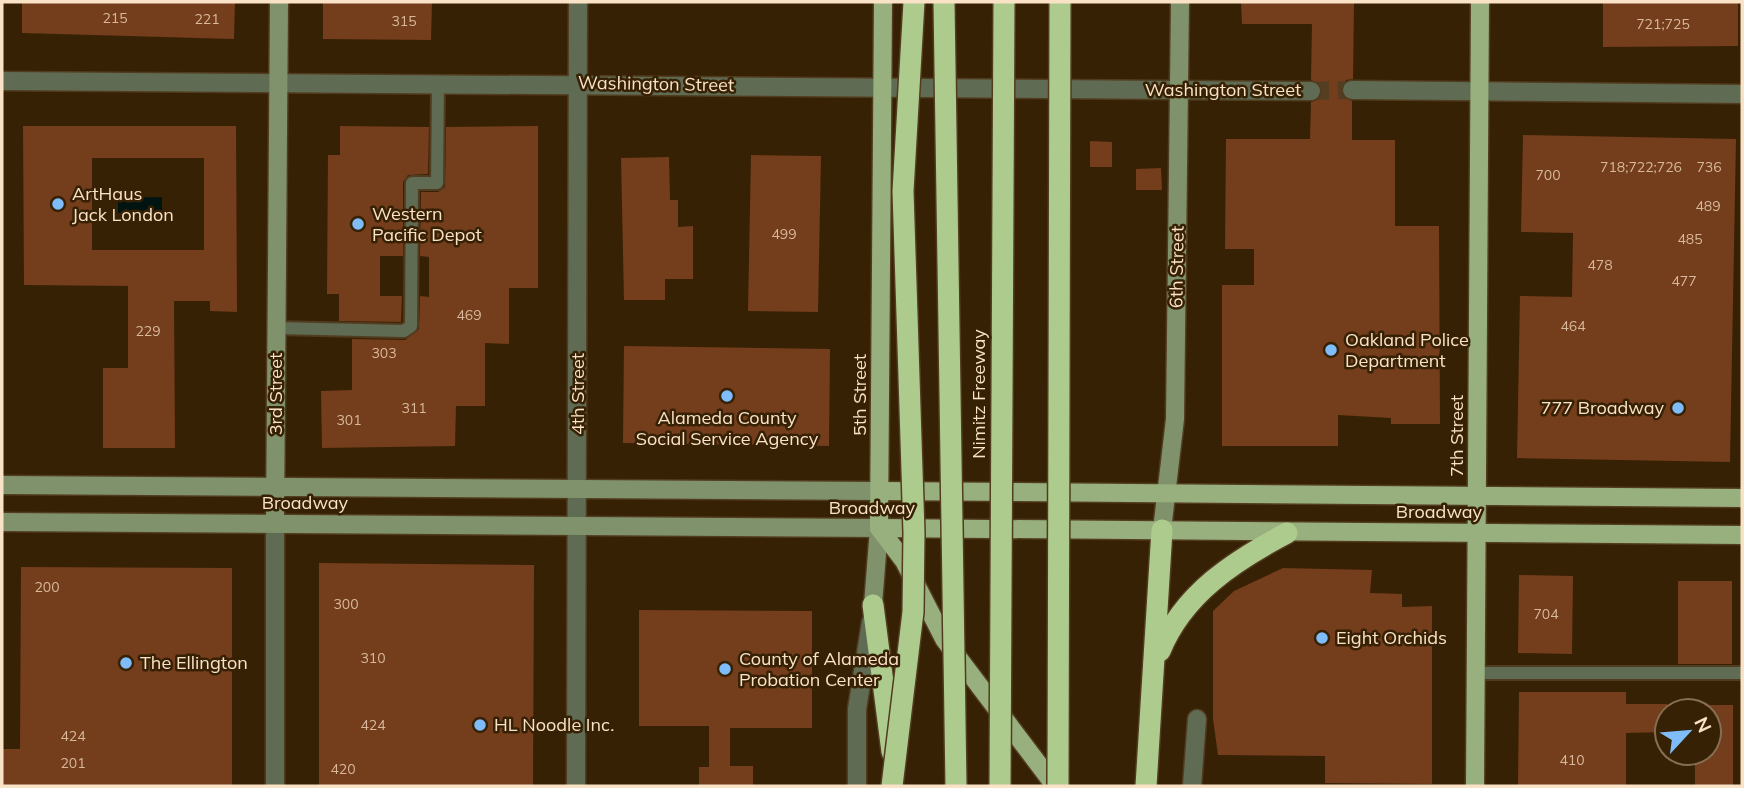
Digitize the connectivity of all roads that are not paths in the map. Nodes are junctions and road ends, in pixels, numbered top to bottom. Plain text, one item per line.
1 (279, 2) edge
2 (578, 2) edge
3 (883, 2) edge
4 (914, 2) edge
5 (944, 2) edge
6 (1004, 2) edge
7 (1060, 2) edge
8 (1180, 2) edge
9 (1480, 2) edge
10 (2, 81) edge
11 (278, 82) junction
12 (438, 83) junction
13 (579, 83) junction
14 (882, 88) junction
15 (1179, 90) junction
16 (1352, 90) tunnel mouth
17 (1311, 91) tunnel mouth
18 (1480, 92) junction
19 (1742, 94) edge
20 (276, 328) junction
21 (2, 485) edge
22 (276, 487) junction
23 (578, 489) junction
24 (880, 491) junction
25 (1167, 493) junction
26 (1477, 497) junction
27 (1742, 498) edge
28 (2, 522) edge
29 (275, 524) junction
30 (578, 526) junction
31 (879, 528) junction
32 (1162, 530) junction
33 (1287, 533) junction
34 (1477, 533) junction
35 (1742, 535) edge
36 (873, 605) junction
37 (1153, 666) junction
38 (1476, 673) junction
39 (1742, 673) edge
40 (1197, 719) dead end
41 (275, 786) edge
42 (576, 786) edge
43 (857, 786) edge
44 (894, 786) edge
45 (956, 786) edge
46 (1000, 786) edge
47 (1056, 786) edge
48 (1146, 786) edge
49 (1192, 786) edge
50 (1475, 786) edge

1 - 11 street, 3rd Street
2 - 13 street, 4th Street
3 - 14 main road, 5th Street
4 - 44 highway, bridge
5 - 45 highway, bridge
6 - 46 highway, Nimitz Freeway, bridge
7 - 47 highway, bridge
8 - 15 street, 6th Street
9 - 18 main road, 7th Street
10 - 11 street, Washington Street
11 - 12 street, Washington Street
11 - 20 street, 3rd Street
12 - 13 street, Washington Street
12 - 20 lane
13 - 14 street, Washington Street
13 - 23 street, 4th Street
14 - 15 street, Washington Street
14 - 24 main road, 5th Street
15 - 17 street, Washington Street
15 - 25 street, 6th Street
16 - 18 street
18 - 19 street
18 - 26 main road, 7th Street
20 - 22 street, 3rd Street
21 - 22 street, Broadway
22 - 23 street, Broadway
22 - 29 street, 3rd Street
23 - 24 street, Broadway
23 - 30 street, 4th Street
24 - 25 main road, Broadway
24 - 31 main road, 5th Street
25 - 26 main road, Broadway
25 - 32 street, 6th Street
26 - 27 main road, Broadway
26 - 34 main road, 7th Street
28 - 29 street, Broadway
29 - 30 street, Broadway
29 - 41 street, 3rd Street
30 - 31 street, Broadway
30 - 42 street, 4th Street
31 - 32 main road, Broadway
31 - 36 street, 5th Street
31 - 47 main road
32 - 33 main road, Broadway
32 - 37 highway
33 - 34 main road, Broadway
33 - 37 highway
34 - 35 main road, Broadway
34 - 38 main road, 7th Street
36 - 43 street, 5th Street
36 - 44 highway
37 - 48 highway
38 - 39 lane
38 - 50 main road, 7th Street
40 - 49 street

